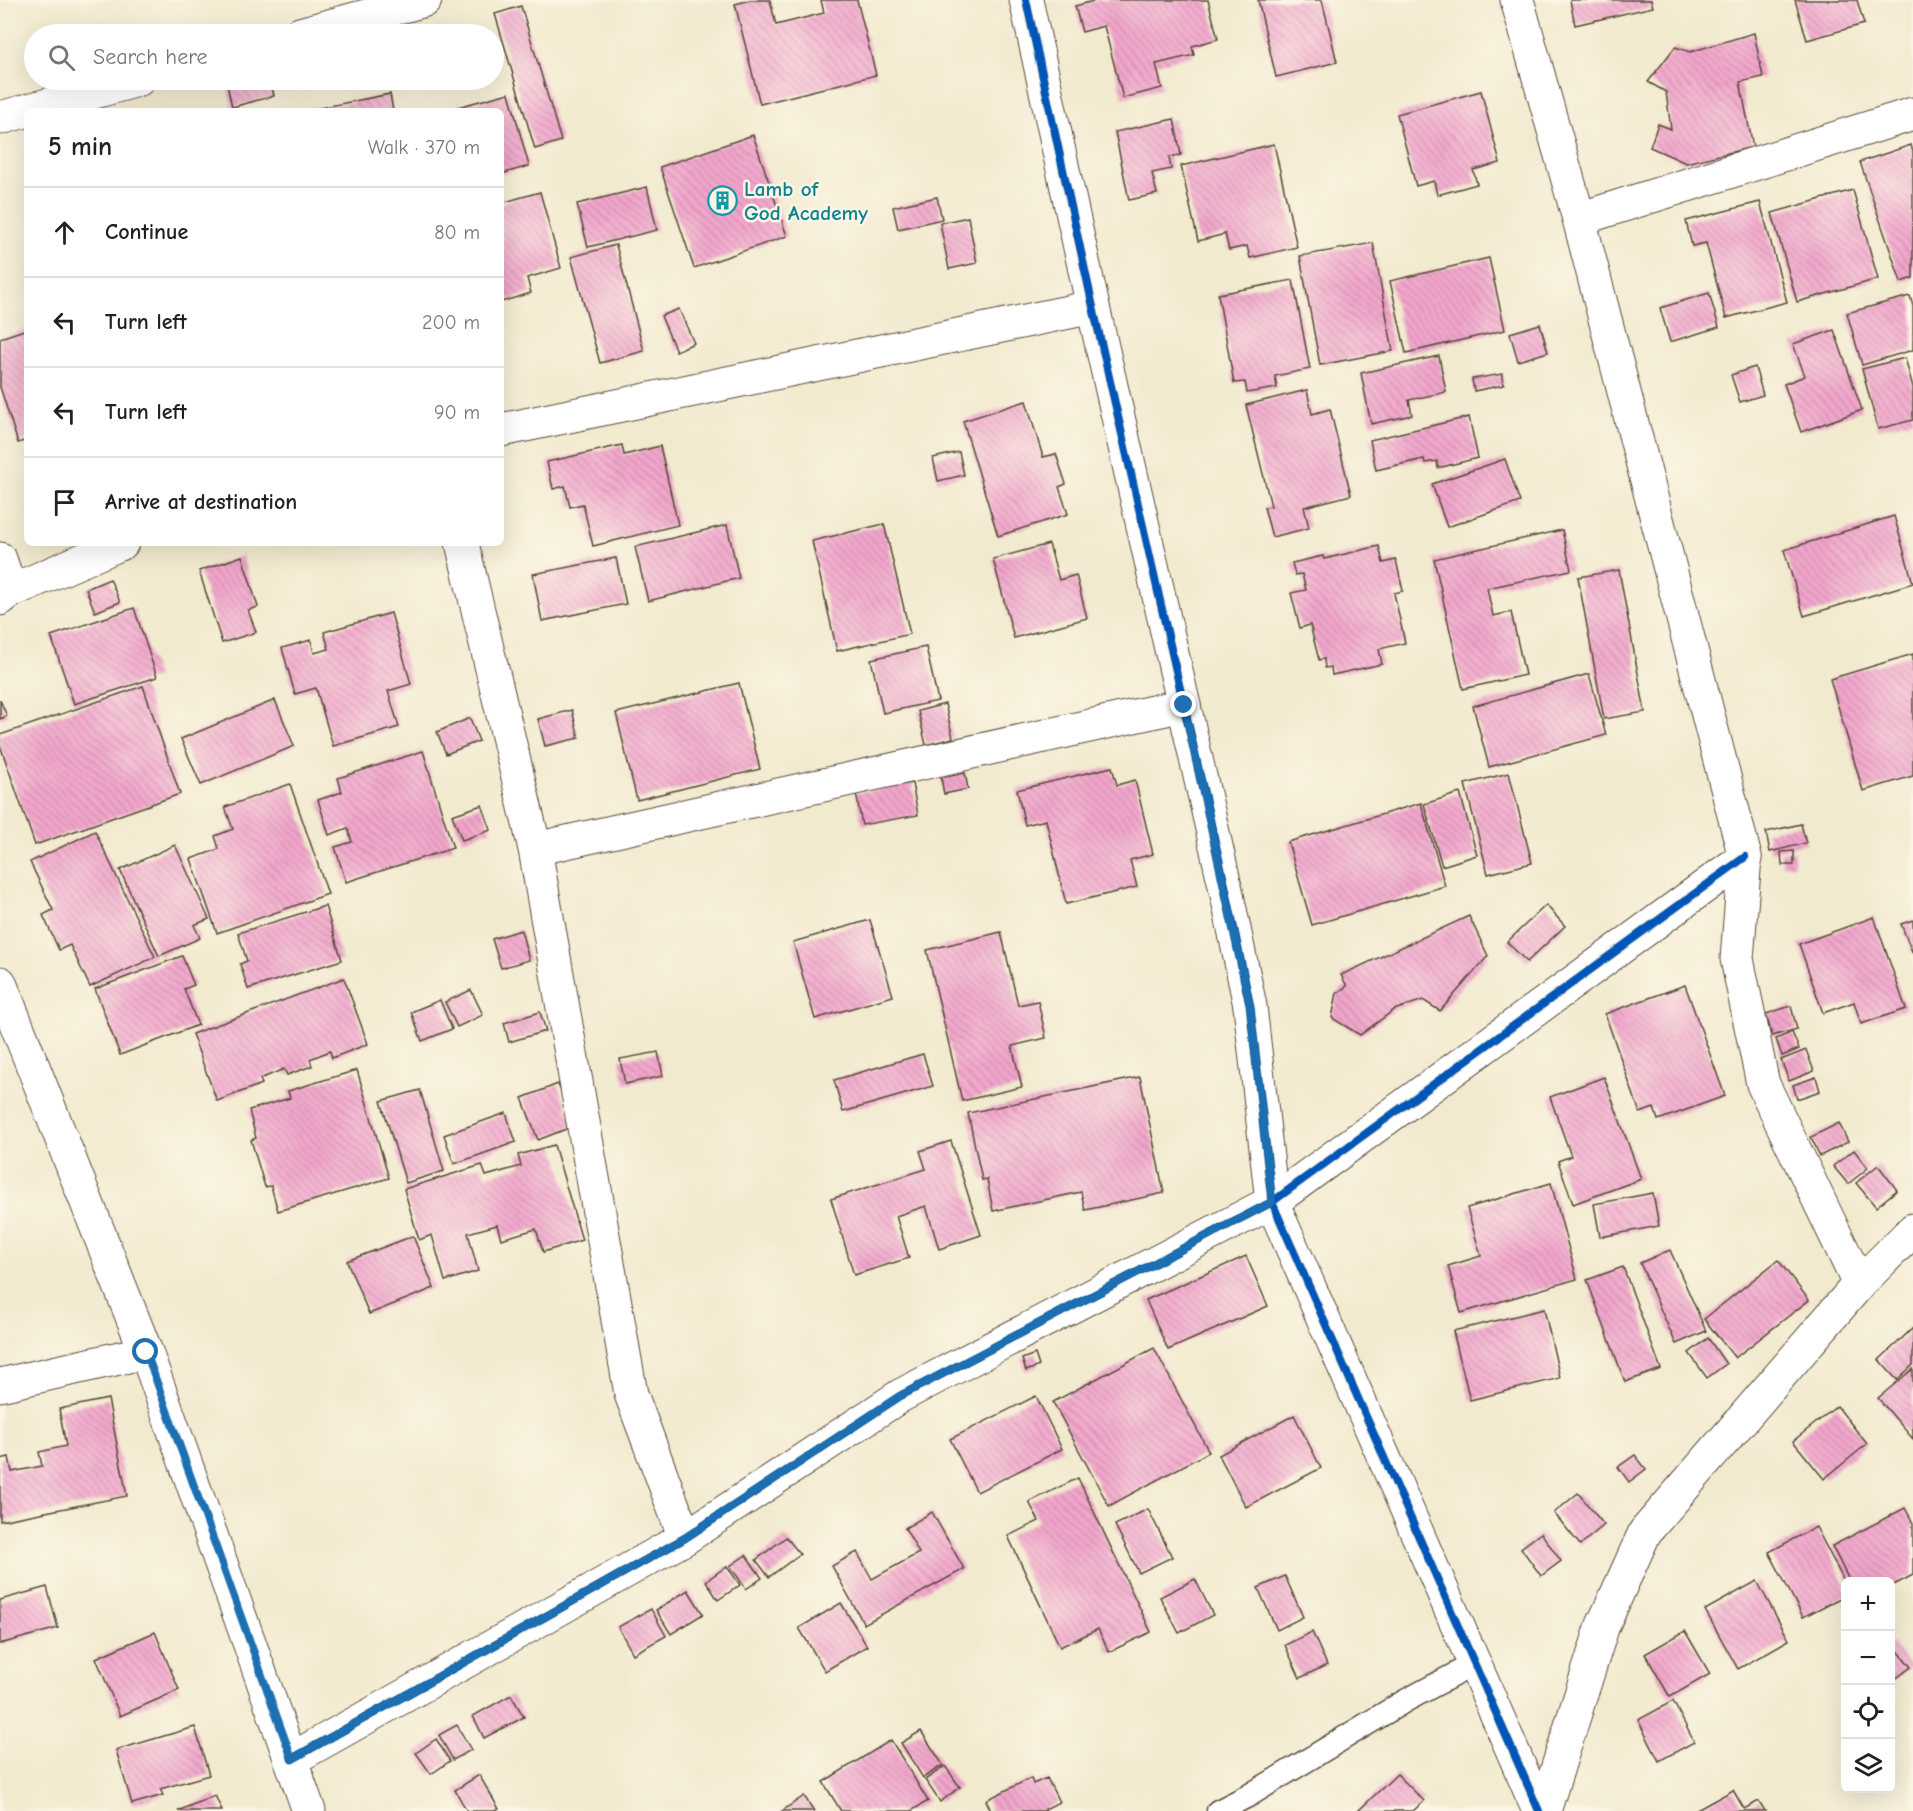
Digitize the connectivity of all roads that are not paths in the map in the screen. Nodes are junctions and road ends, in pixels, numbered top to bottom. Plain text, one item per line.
1 (425, 0) edge
2 (1026, 0) edge
3 (1517, 0) edge
4 (337, 24) edge
5 (102, 90) edge
6 (36, 108) edge
7 (24, 111) edge
8 (1913, 114) edge
9 (0, 118) edge
10 (1579, 219) junction
11 (1093, 307) junction
12 (504, 429) edge
13 (115, 546) edge
14 (463, 546) edge
15 (0, 560) edge
16 (6, 595) edge
17 (1184, 705) junction
18 (535, 849) junction
19 (1745, 857) junction
20 (0, 983) edge
21 (1272, 1202) junction
22 (1913, 1230) edge
23 (1859, 1284) junction
24 (146, 1352) junction
25 (0, 1385) edge
26 (685, 1538) junction
27 (1474, 1664) junction
28 (292, 1759) junction
29 (309, 1811) edge
30 (1218, 1811) edge
31 (1541, 1811) edge

1 - 4 street
2 - 11 street
3 - 10 street
5 - 6 street
7 - 9 street
8 - 10 street
10 - 19 street
11 - 12 street
11 - 17 street
13 - 16 street
14 - 18 street
15 - 16 street
17 - 18 street
17 - 21 street
18 - 26 street
19 - 21 street
19 - 23 street
20 - 24 street
21 - 26 street
21 - 27 street
22 - 23 street
23 - 31 street
24 - 25 street
24 - 28 street
26 - 28 street
27 - 30 lane
27 - 31 street
28 - 29 street

